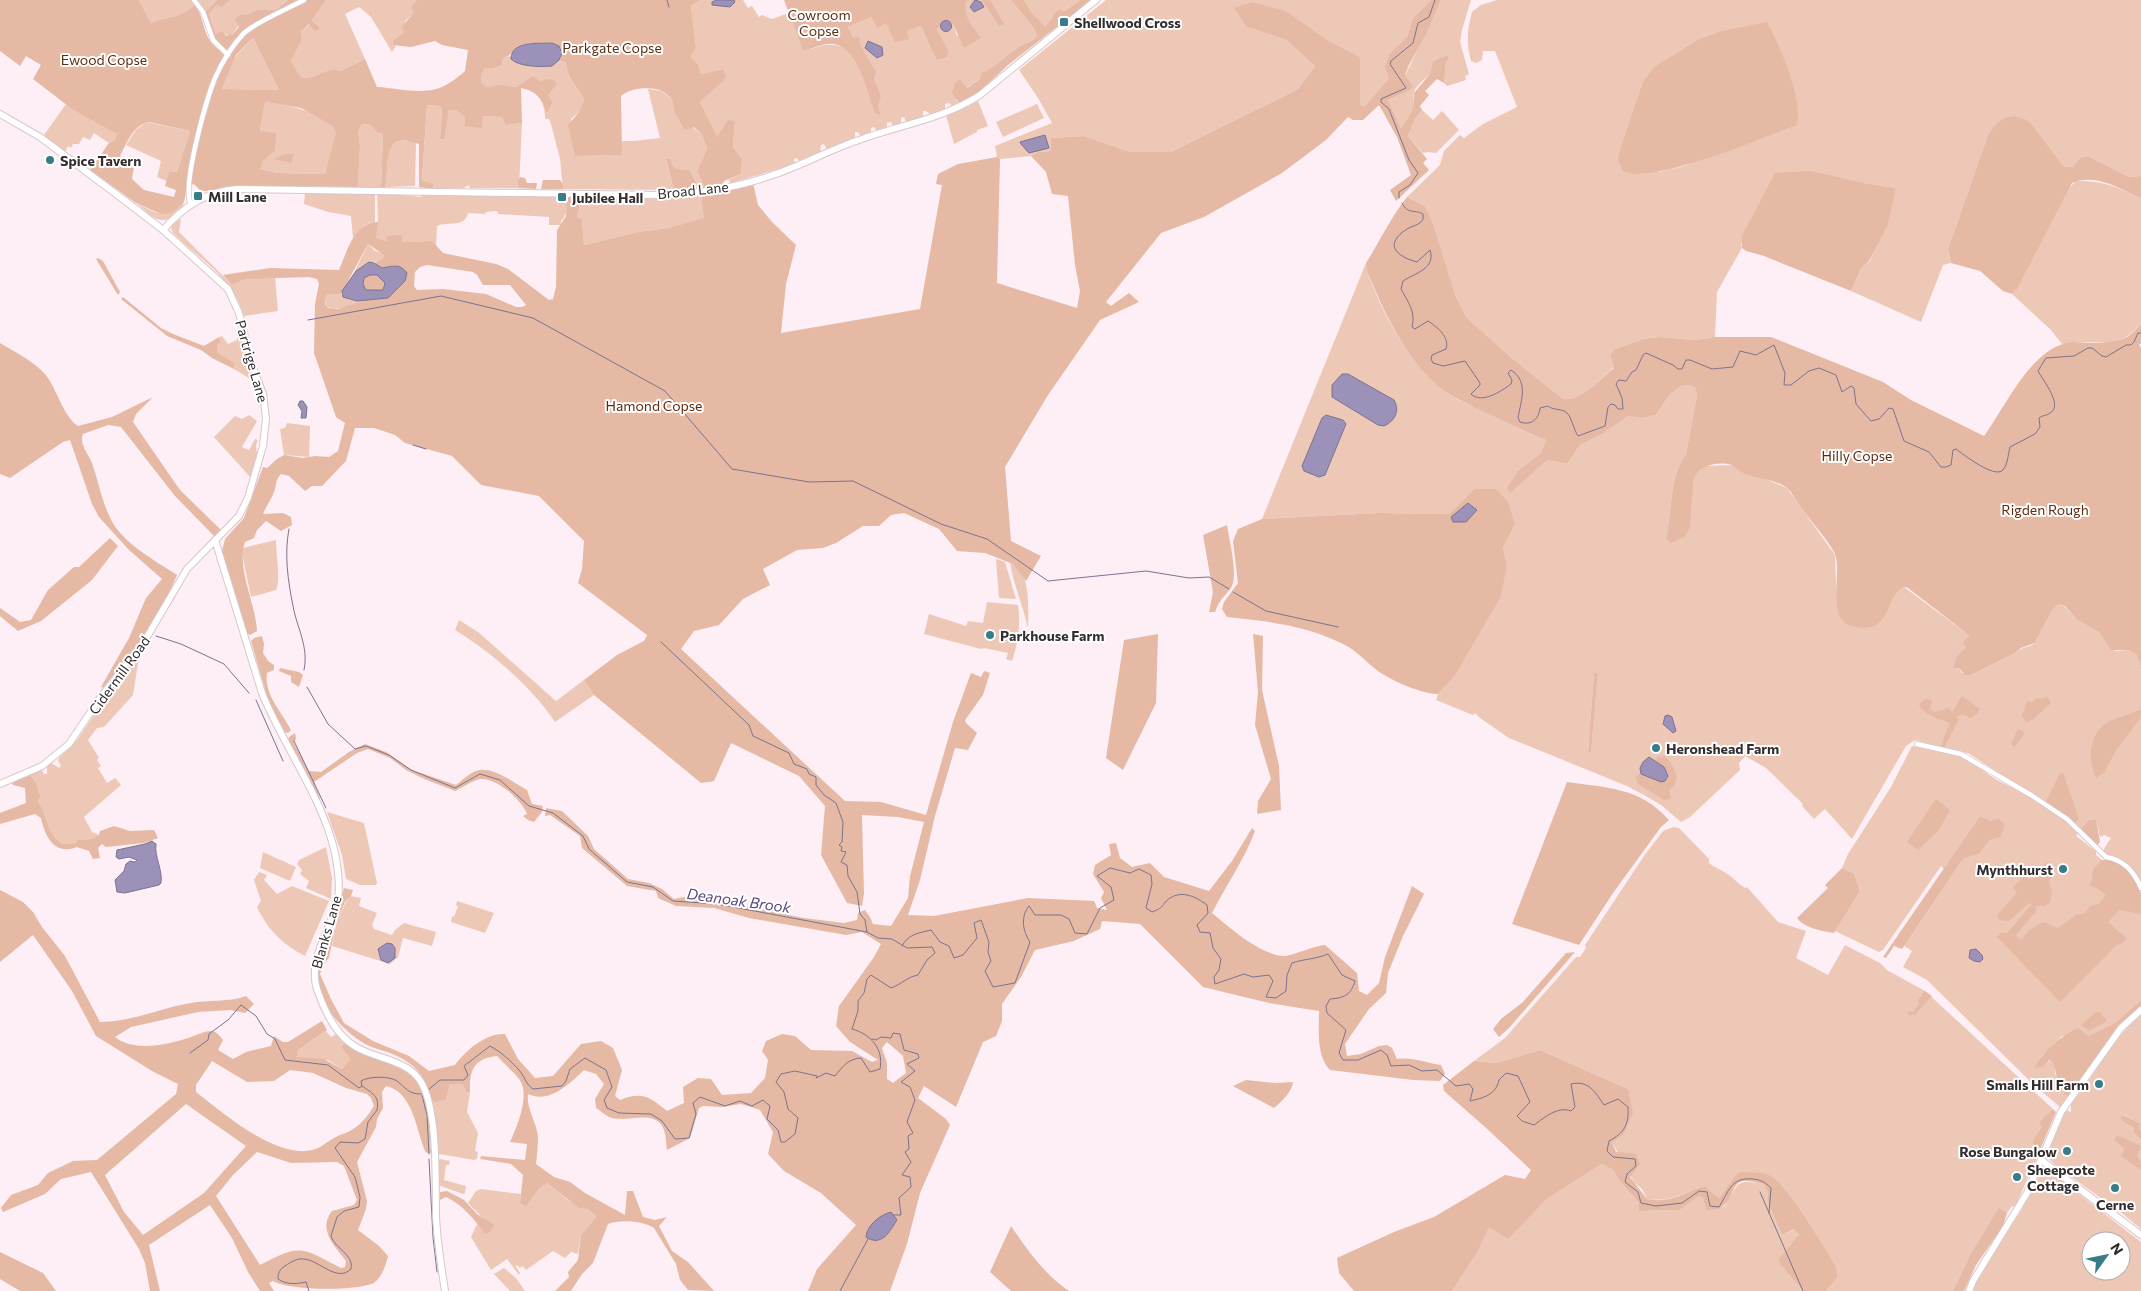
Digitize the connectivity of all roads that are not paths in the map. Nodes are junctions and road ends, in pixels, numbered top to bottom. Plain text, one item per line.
1 (194, 0) edge
2 (304, 0) edge
3 (1096, 0) edge
4 (228, 55) junction
5 (0, 114) edge
6 (190, 204) junction
7 (162, 230) junction
8 (215, 540) junction
9 (1917, 744) dead end
10 (0, 784) edge
11 (2141, 888) edge
12 (2141, 1010) edge
13 (2041, 1160) junction
14 (2141, 1235) edge
15 (445, 1291) edge
16 (1969, 1291) edge

1 - 4 street
2 - 4 street
3 - 6 street, Broad Lane
4 - 6 street
5 - 7 street, Partrige Lane
6 - 7 street, Broad Lane
7 - 8 street, Partrige Lane
8 - 10 street, Cidermill Road
8 - 15 street, Blanks Lane
9 - 11 street
12 - 13 street
13 - 14 street
13 - 16 street

